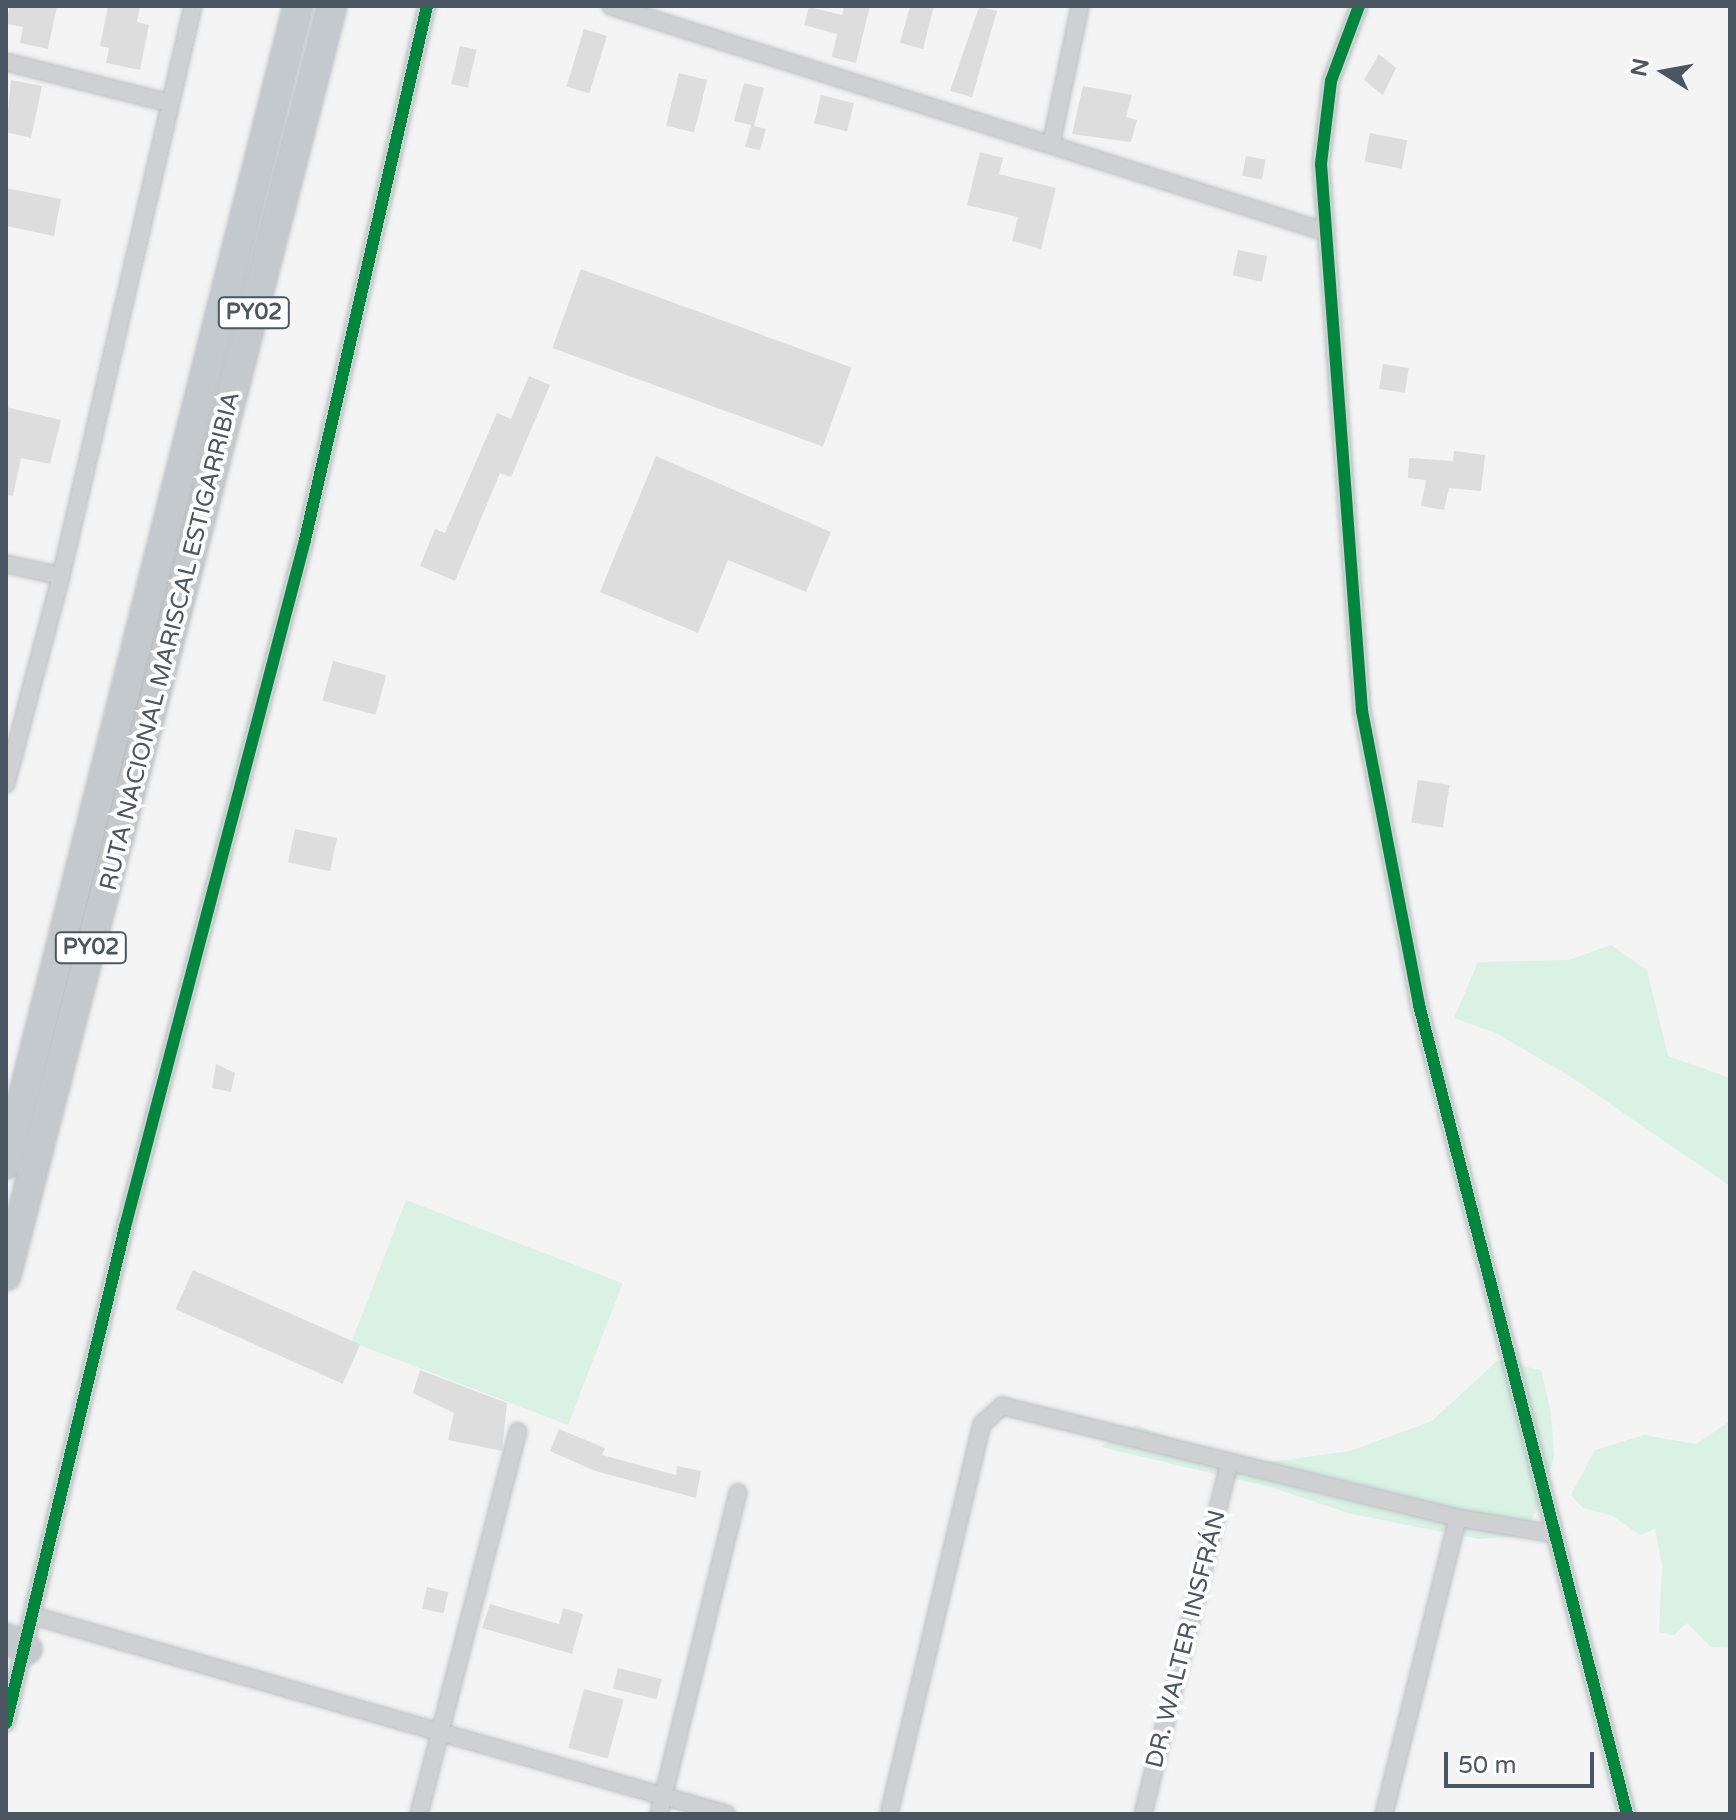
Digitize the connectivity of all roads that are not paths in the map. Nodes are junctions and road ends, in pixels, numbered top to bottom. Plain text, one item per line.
1 (193, 6) edge
2 (298, 6) edge
3 (332, 6) edge
4 (427, 6) edge
5 (611, 6) edge
6 (1080, 6) edge
7 (1359, 6) edge
8 (6, 62) edge
9 (169, 103) junction
10 (1051, 145) junction
11 (1323, 231) junction
12 (6, 564) edge
13 (61, 576) junction
14 (6, 784) edge
15 (6, 1164) edge
16 (6, 1276) edge
17 (518, 1432) dead end
18 (1229, 1464) junction
19 (738, 1493) dead end
20 (1458, 1518) junction
21 (1555, 1534) junction
22 (34, 1616) junction
23 (16, 1650) edge
24 (6, 1723) edge
25 (440, 1734) junction
26 (663, 1797) junction
27 (419, 1814) edge
28 (659, 1814) edge
29 (726, 1814) edge
30 (889, 1814) edge
31 (1143, 1814) edge
32 (1384, 1814) edge
33 (1627, 1814) edge

1 - 9 street
2 - 15 highway, RUTA NACIONAL MARISCAL ESTIGARRIBIA / PY02
3 - 16 highway, RUTA NACIONAL MARISCAL ESTIGARRIBIA / PY02
4 - 22 street
5 - 10 street
6 - 10 street
7 - 11 street
8 - 9 street
9 - 13 street
10 - 11 street
11 - 21 street
12 - 13 street
13 - 14 street
17 - 25 street
18 - 20 street
18 - 30 street
18 - 31 street, DR. WALTER INSFRÁN
19 - 26 street
20 - 21 street
20 - 32 street
21 - 33 street
22 - 23 street
22 - 25 street
23 - 24 street
25 - 26 street
25 - 27 street
26 - 28 street
26 - 29 street

